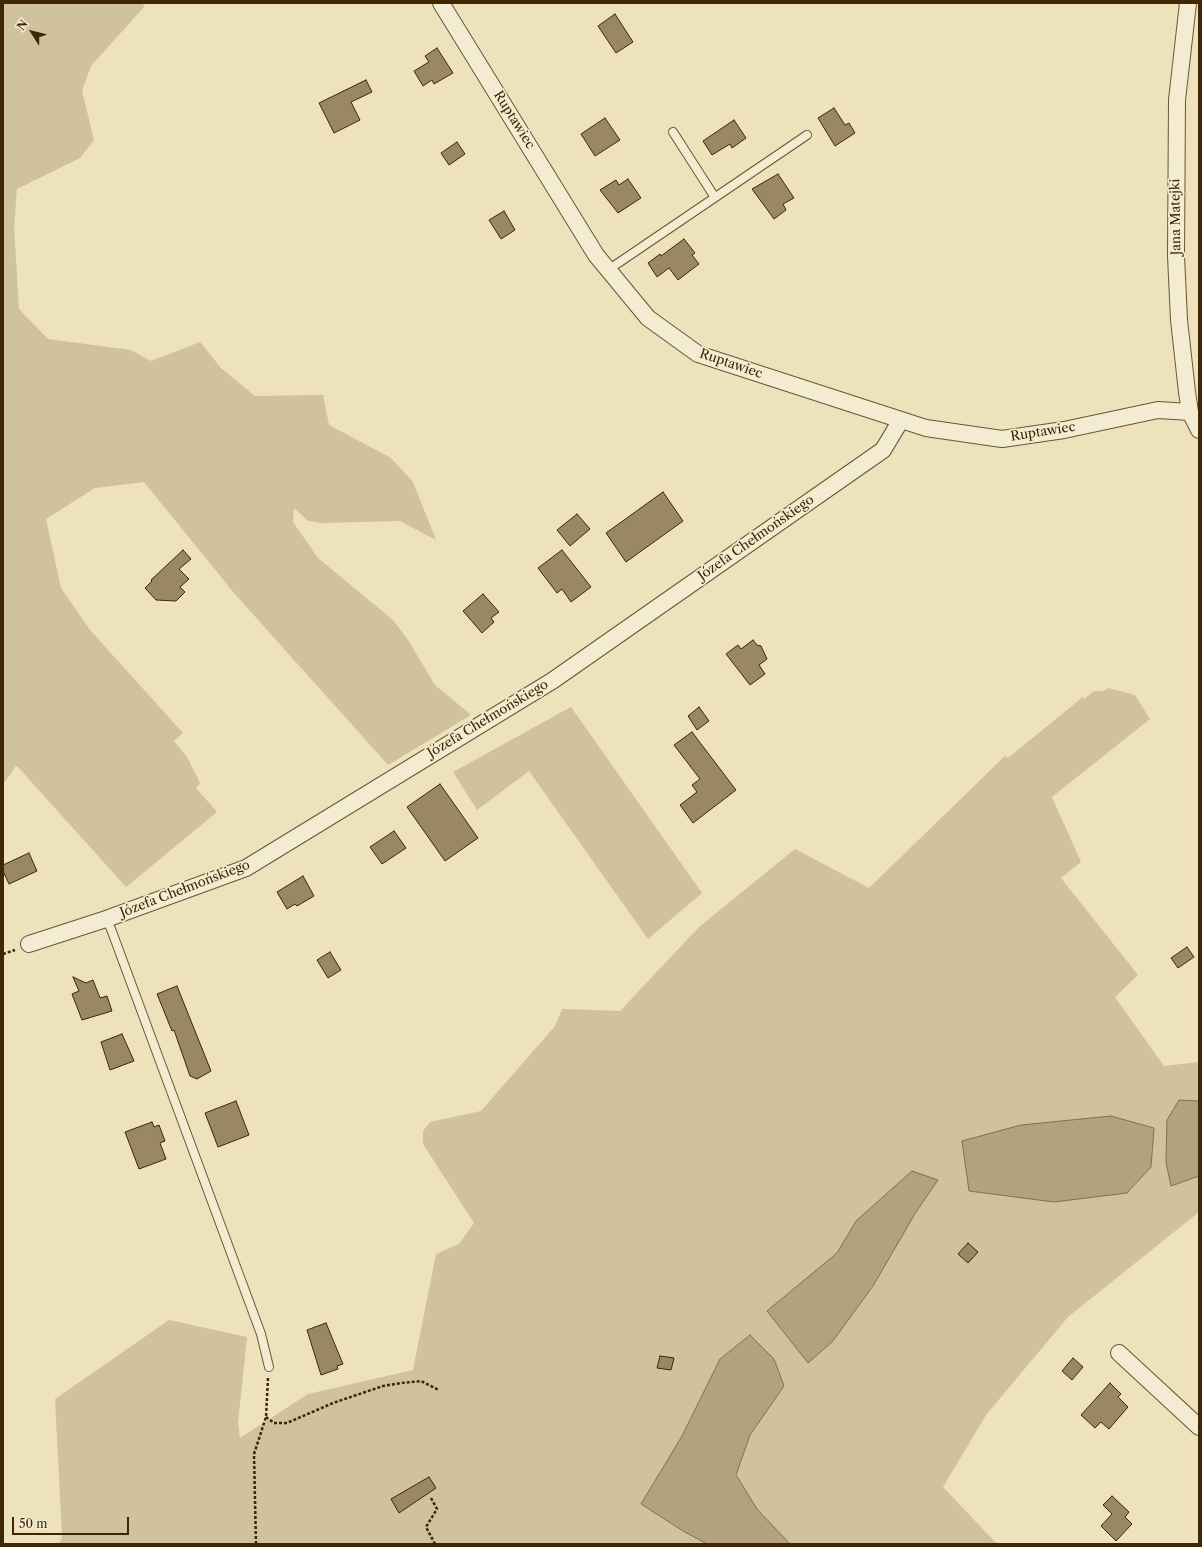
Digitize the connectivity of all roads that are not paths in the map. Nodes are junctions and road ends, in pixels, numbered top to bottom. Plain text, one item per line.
1 (441, 3) edge
2 (1188, 3) edge
3 (673, 132) dead end
4 (807, 135) dead end
5 (714, 196) junction
6 (608, 270) junction
7 (1190, 412) junction
8 (901, 420) junction
9 (1199, 430) edge
10 (106, 919) junction
11 (30, 944) dead end
12 (1119, 1353) dead end
13 (269, 1367) road end
14 (1199, 1427) edge

1 - 6 street, Ruptawiec
2 - 7 street, Jana Matejki
3 - 5 lane
4 - 5 lane
5 - 6 lane
6 - 8 street, Ruptawiec
7 - 8 street, Ruptawiec
7 - 9 street, Jana Matejki
8 - 10 street, Józefa Chełmońskiego
10 - 11 street, Józefa Chełmońskiego
10 - 13 lane
12 - 14 street

